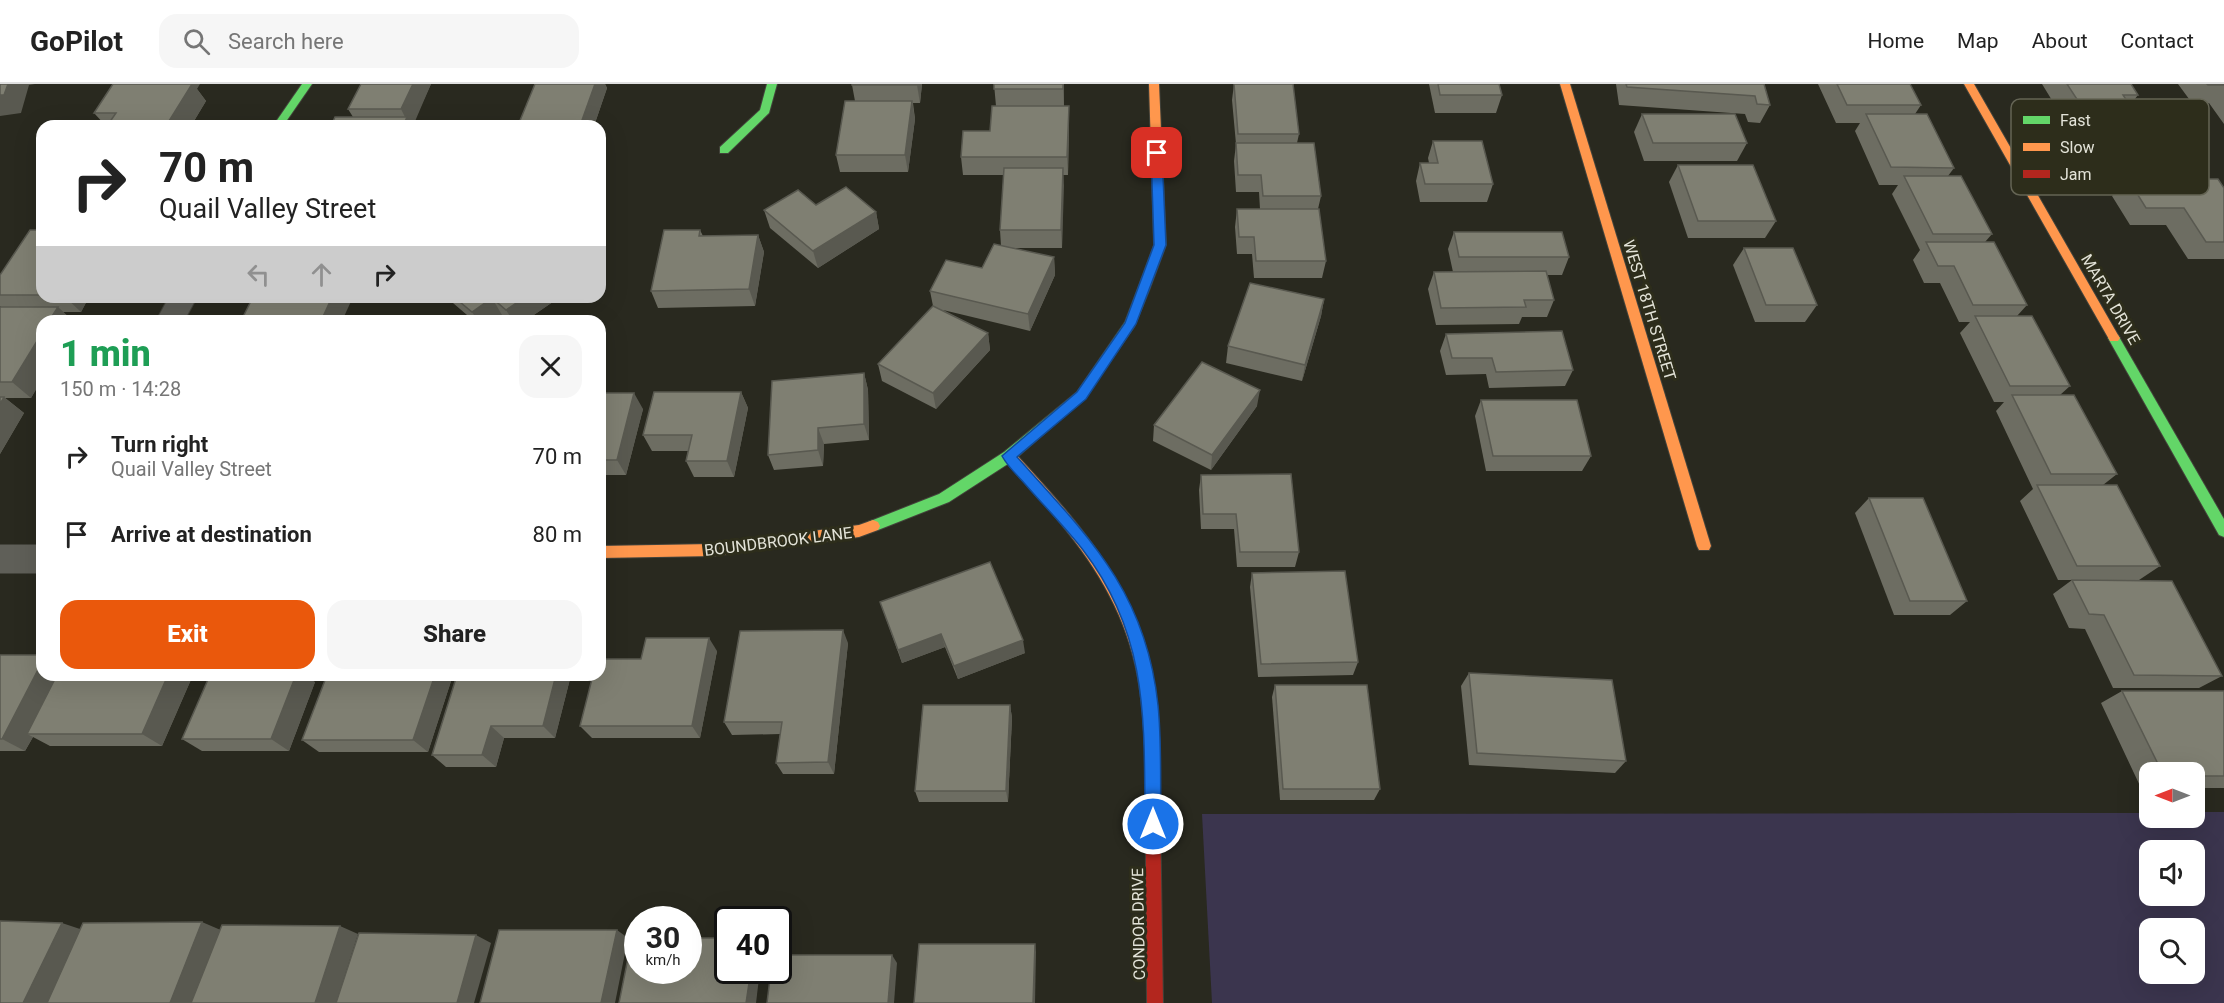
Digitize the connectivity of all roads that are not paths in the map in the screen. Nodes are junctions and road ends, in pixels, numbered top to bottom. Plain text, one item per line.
1 (307, 84) edge
2 (772, 84) edge
3 (1154, 84) edge
4 (1565, 84) edge
5 (1969, 84) edge
6 (282, 120) edge
7 (724, 150) dead end
8 (2011, 158) edge
9 (2032, 195) edge
10 (1009, 456) junction
11 (2224, 531) edge
12 (1704, 546) dead end
13 (606, 552) edge
14 (0, 559) edge
15 (36, 559) edge
16 (1155, 1003) edge

1 - 6 street
2 - 7 street
3 - 10 street, BOUNDBROOK LANE
4 - 12 street, WEST 18TH STREET
5 - 8 street, MARTA DRIVE
9 - 11 street, MARTA DRIVE
10 - 13 street, BOUNDBROOK LANE
10 - 16 street, CONDOR DRIVE
14 - 15 street

